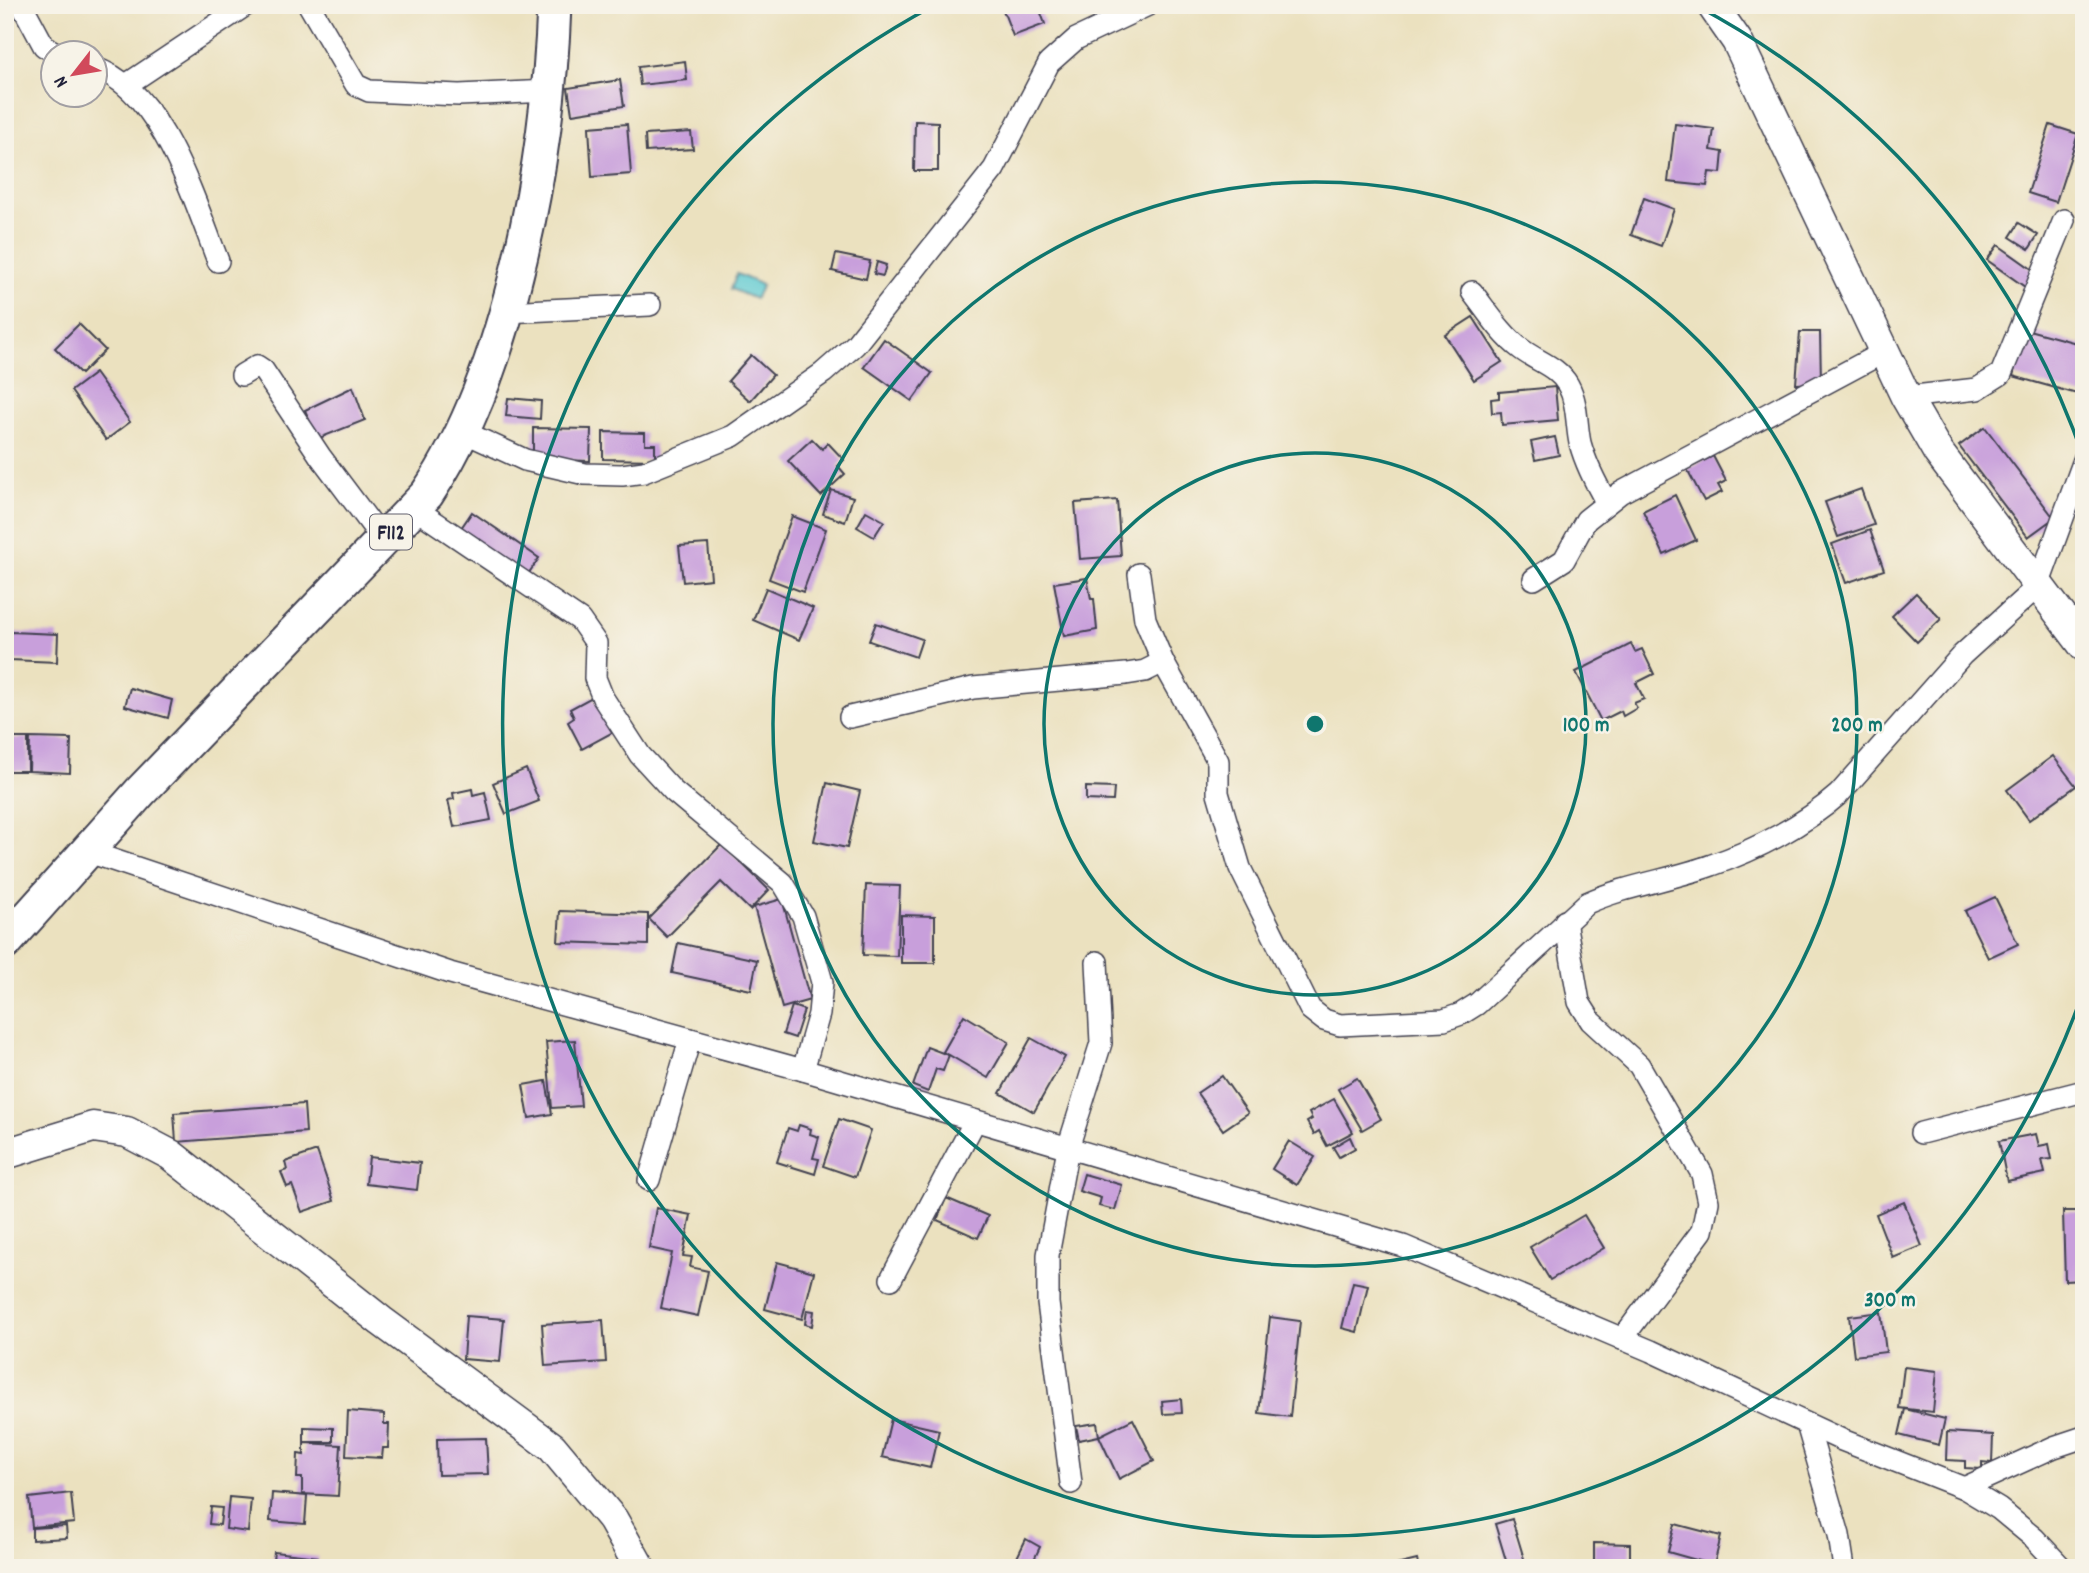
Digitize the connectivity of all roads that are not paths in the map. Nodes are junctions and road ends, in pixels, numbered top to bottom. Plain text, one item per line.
1 (22, 5) edge
2 (246, 5) edge
3 (309, 5) edge
4 (554, 5) edge
5 (1148, 5) edge
6 (1712, 5) edge
7 (40, 38) edge
8 (108, 75) edge
9 (127, 85) junction
10 (549, 91) junction
11 (2064, 220) dead end
12 (218, 261) dead end
13 (1472, 292) dead end
14 (650, 305) dead end
15 (505, 312) junction
16 (1884, 352) junction
17 (243, 375) dead end
18 (1906, 397) junction
19 (464, 432) junction
20 (2084, 460) edge
21 (1607, 503) junction
22 (414, 508) junction
23 (383, 540) junction
24 (1139, 574) dead end
25 (1534, 579) dead end
26 (2038, 586) junction
27 (2084, 646) edge
28 (1163, 662) junction
29 (850, 717) dead end
30 (86, 851) junction
31 (1565, 921) junction
32 (5, 943) edge
33 (1097, 962) dead end
34 (690, 1038) junction
35 (803, 1070) junction
36 (2084, 1091) edge
37 (975, 1121) junction
38 (1921, 1133) dead end
39 (1068, 1148) junction
40 (5, 1154) edge
41 (649, 1180) dead end
42 (891, 1279) dead end
43 (1622, 1339) junction
44 (1807, 1424) junction
45 (2084, 1437) edge
46 (1072, 1483) dead end
47 (1964, 1488) junction
48 (640, 1568) edge
49 (1844, 1568) edge
50 (2062, 1568) edge

1 - 7 street
2 - 9 street
3 - 10 street
4 - 10 main road, F112
5 - 19 street
6 - 16 main road
8 - 9 street
9 - 12 street
10 - 15 main road, F112
11 - 18 street
13 - 21 street
14 - 15 street
15 - 19 main road, F112
16 - 18 main road
16 - 21 street
17 - 23 street
18 - 26 main road
19 - 22 main road, F112
20 - 26 street
21 - 25 street
22 - 23 main road, F112
22 - 35 street
23 - 30 main road, F112
24 - 28 street
26 - 27 main road
26 - 31 street
28 - 29 street
28 - 31 street
30 - 32 main road, F112
30 - 34 street
31 - 43 street
33 - 39 street
34 - 35 street
34 - 41 street
35 - 37 street
36 - 38 street
37 - 39 street
37 - 42 street
39 - 43 street
39 - 46 street
40 - 48 main road
43 - 44 street
44 - 47 street
44 - 49 street
45 - 47 street
47 - 50 street

